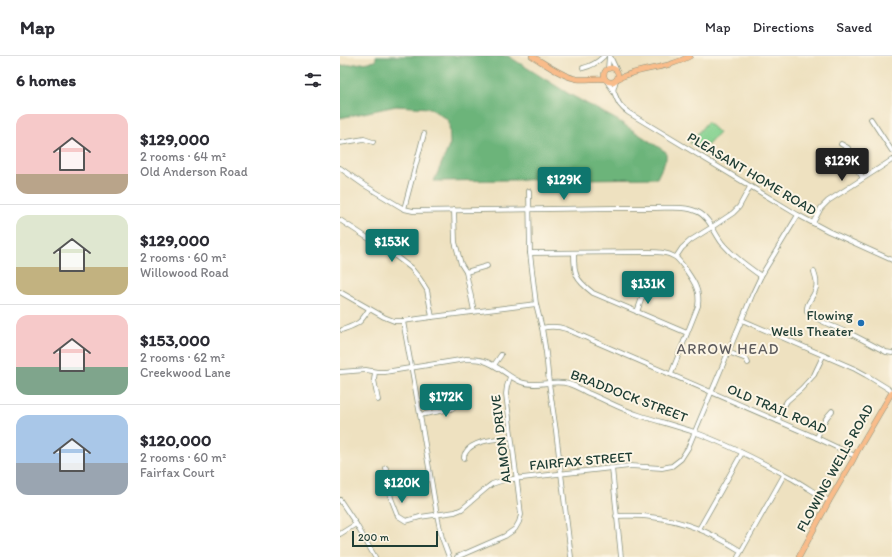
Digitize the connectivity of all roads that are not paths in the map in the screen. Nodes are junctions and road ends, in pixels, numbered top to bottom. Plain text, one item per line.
1 (532, 56) edge
2 (604, 56) edge
3 (610, 56) edge
4 (690, 56) edge
5 (583, 68) dead end
6 (606, 70) junction
7 (616, 70) junction
8 (627, 74) junction
9 (594, 78) junction
10 (606, 80) junction
11 (617, 80) junction
12 (613, 91) junction
13 (871, 118) dead end
14 (424, 134) dead end
15 (373, 142) dead end
16 (340, 143) edge
17 (841, 144) dead end
18 (892, 151) edge
19 (892, 160) edge
20 (340, 168) edge
21 (863, 178) junction
22 (750, 187) junction
23 (530, 190) dead end
24 (404, 209) junction
25 (530, 209) junction
26 (454, 210) junction
27 (798, 215) junction
28 (340, 220) edge
29 (814, 224) junction
30 (712, 227) junction
31 (530, 253) junction
32 (574, 253) junction
33 (676, 257) junction
34 (892, 260) edge
35 (487, 266) dead end
36 (466, 272) junction
37 (814, 272) dead end
38 (762, 276) junction
39 (340, 292) edge
40 (644, 292) dead end
41 (536, 304) junction
42 (369, 309) junction
43 (474, 312) junction
44 (637, 312) junction
45 (432, 317) junction
46 (742, 320) junction
47 (403, 321) junction
48 (542, 328) junction
49 (342, 330) dead end
50 (687, 333) junction
51 (728, 352) junction
52 (892, 353) edge
53 (501, 355) dead end
54 (823, 356) junction
55 (748, 363) dead end
56 (494, 365) junction
57 (411, 368) junction
58 (340, 372) edge
59 (375, 372) junction
60 (671, 374) junction
61 (510, 377) junction
62 (549, 383) junction
63 (892, 391) edge
64 (711, 392) junction
65 (378, 400) dead end
66 (466, 401) dead end
67 (832, 411) dead end
68 (420, 415) junction
69 (778, 421) junction
70 (694, 432) junction
71 (511, 437) junction
72 (817, 438) junction
73 (742, 453) junction
74 (855, 456) junction
75 (464, 458) dead end
76 (386, 468) dead end
77 (612, 468) junction
78 (561, 474) junction
79 (784, 474) junction
80 (517, 479) junction
81 (340, 500) edge
82 (829, 501) junction
83 (437, 515) junction
84 (616, 516) junction
85 (356, 524) junction
86 (699, 529) junction
87 (340, 534) edge
88 (741, 551) junction
89 (374, 556) edge
90 (369, 557) edge
91 (449, 557) edge
92 (457, 557) edge
93 (571, 557) edge
94 (621, 557) edge
95 (738, 557) edge
96 (799, 557) edge

1 - 9 main road
2 - 5 street
3 - 6 street
3 - 7 street
4 - 8 main road
6 - 7 main road
6 - 9 main road
6 - 10 main road
7 - 8 main road
7 - 11 main road
8 - 11 main road
9 - 10 main road
10 - 11 main road
10 - 12 street, PLEASANT HOME ROAD
11 - 12 street
12 - 22 street, PLEASANT HOME ROAD
13 - 18 street
14 - 24 street
15 - 16 street
17 - 21 street
19 - 21 street
20 - 24 street
21 - 29 street
22 - 27 street, PLEASANT HOME ROAD
22 - 30 street
23 - 25 street
24 - 26 street
25 - 26 street
25 - 30 street
25 - 31 street
26 - 36 street
27 - 29 street, PLEASANT HOME ROAD
27 - 38 street, FAIRFAX STREET
28 - 45 street
29 - 34 street, PLEASANT HOME ROAD
30 - 33 street
30 - 38 street
31 - 32 street
31 - 41 street
32 - 33 street
32 - 44 street
33 - 50 street
35 - 36 street
36 - 43 street
37 - 52 street
38 - 46 street, FAIRFAX STREET
39 - 42 street
40 - 44 street
41 - 43 street
41 - 48 street
42 - 47 street
42 - 49 street
43 - 45 street
44 - 50 street
45 - 47 street
46 - 51 street, FAIRFAX STREET
46 - 54 street
47 - 57 street
48 - 60 street, OLD TRAIL ROAD
48 - 62 street
50 - 60 street
51 - 55 street
51 - 64 street, FAIRFAX STREET
53 - 56 street
54 - 63 street
54 - 69 street
56 - 57 street, BRADDOCK STREET
56 - 61 street, BRADDOCK STREET
57 - 59 street, BRADDOCK STREET
57 - 68 street
58 - 59 street, BRADDOCK STREET
59 - 65 street
60 - 64 street, OLD TRAIL ROAD
61 - 62 street, BRADDOCK STREET
61 - 71 street, ALMON DRIVE
62 - 70 street, BRADDOCK STREET
62 - 78 street
63 - 74 main road, FLOWING WELLS ROAD
64 - 69 street, OLD TRAIL ROAD
64 - 70 street, FAIRFAX STREET
66 - 68 street
67 - 72 street
68 - 83 street
69 - 72 street, OLD TRAIL ROAD
70 - 73 street, BRADDOCK STREET
70 - 77 street, FAIRFAX STREET
71 - 75 street
71 - 80 street, ALMON DRIVE
72 - 74 street, OLD TRAIL ROAD
73 - 79 street, BRADDOCK STREET
73 - 86 street
74 - 82 main road, FLOWING WELLS ROAD
76 - 83 street, FAIRFAX STREET
77 - 78 street, FAIRFAX STREET
77 - 84 street
78 - 80 street, FAIRFAX STREET
78 - 93 street
79 - 82 street, BRADDOCK STREET
79 - 88 street
80 - 83 street, FAIRFAX STREET
80 - 92 street, ALMON DRIVE
81 - 85 street
82 - 96 main road, FLOWING WELLS ROAD
83 - 91 street
84 - 86 street
84 - 94 street
85 - 87 street
85 - 89 street
86 - 88 street
88 - 95 street
89 - 90 street

